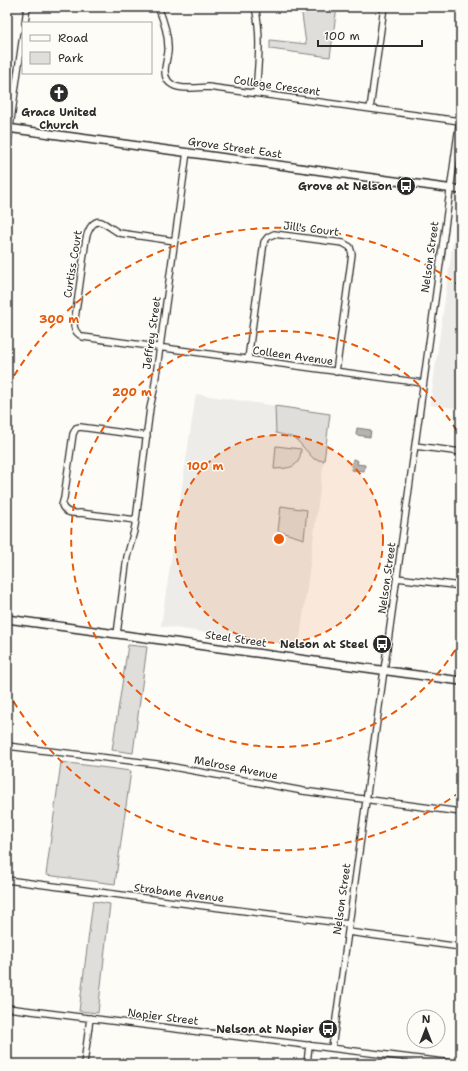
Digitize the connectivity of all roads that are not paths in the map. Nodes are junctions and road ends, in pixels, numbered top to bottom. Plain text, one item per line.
1 (27, 7) edge
2 (158, 7) edge
3 (255, 7) edge
4 (384, 7) edge
5 (25, 22) edge
6 (22, 41) edge
7 (256, 93) junction
8 (370, 109) junction
9 (461, 112) edge
10 (460, 121) junction
11 (8, 128) edge
12 (7, 148) edge
13 (187, 152) junction
14 (450, 188) junction
15 (461, 190) edge
16 (175, 241) junction
17 (160, 347) junction
18 (248, 360) junction
19 (336, 372) junction
20 (423, 384) junction
21 (147, 436) junction
22 (415, 446) junction
23 (461, 452) edge
24 (136, 520) junction
25 (397, 578) junction
26 (461, 586) edge
27 (7, 619) edge
28 (116, 634) junction
29 (384, 670) junction
30 (461, 681) edge
31 (7, 746) edge
32 (366, 800) junction
33 (461, 812) edge
34 (7, 880) edge
35 (349, 924) junction
36 (348, 932) junction
37 (461, 947) edge
38 (7, 1008) edge
39 (90, 1018) junction
40 (309, 1045) junction
41 (332, 1048) junction
42 (427, 1062) edge
43 (84, 1064) edge
44 (307, 1064) edge
45 (460, 1064) edge

1 - 5 street
2 - 7 street, College Crescent
3 - 7 street
4 - 8 street
6 - 11 street
7 - 8 street, College Crescent
8 - 10 street, College Crescent
9 - 10 street, Nelson Street
10 - 14 street, Nelson Street
11 - 12 street
11 - 13 street, Grove Street East
13 - 14 street, Grove Street East
13 - 16 street, Jeffrey Street
14 - 15 street, Grove Street East
14 - 20 street, Nelson Street
16 - 17 street, Jeffrey Street
16 - 17 street, Curtiss Court
17 - 18 street, Colleen Avenue
17 - 21 street, Jeffrey Street
18 - 19 street, Colleen Avenue
18 - 19 street, Jill's Court
19 - 20 street, Colleen Avenue
20 - 22 street, Nelson Street
21 - 24 street, Jeffrey Street
21 - 24 street
22 - 23 street
22 - 25 street, Nelson Street
24 - 28 street, Jeffrey Street
25 - 26 street
25 - 29 street, Nelson Street
27 - 28 street, Steel Street
28 - 29 street, Steel Street
29 - 30 street, Steel Street
29 - 32 street, Nelson Street
31 - 32 street, Melrose Avenue
32 - 33 street, Melrose Avenue
32 - 35 street, Nelson Street
34 - 35 street, Strabane Avenue
35 - 36 street, Nelson Street
36 - 37 street
36 - 41 street, Nelson Street
38 - 39 street, Napier Street
39 - 40 street, Napier Street
39 - 43 street
40 - 41 street, Napier Street
40 - 44 street
41 - 42 street, Napier Street
42 - 45 street, Napier Street

